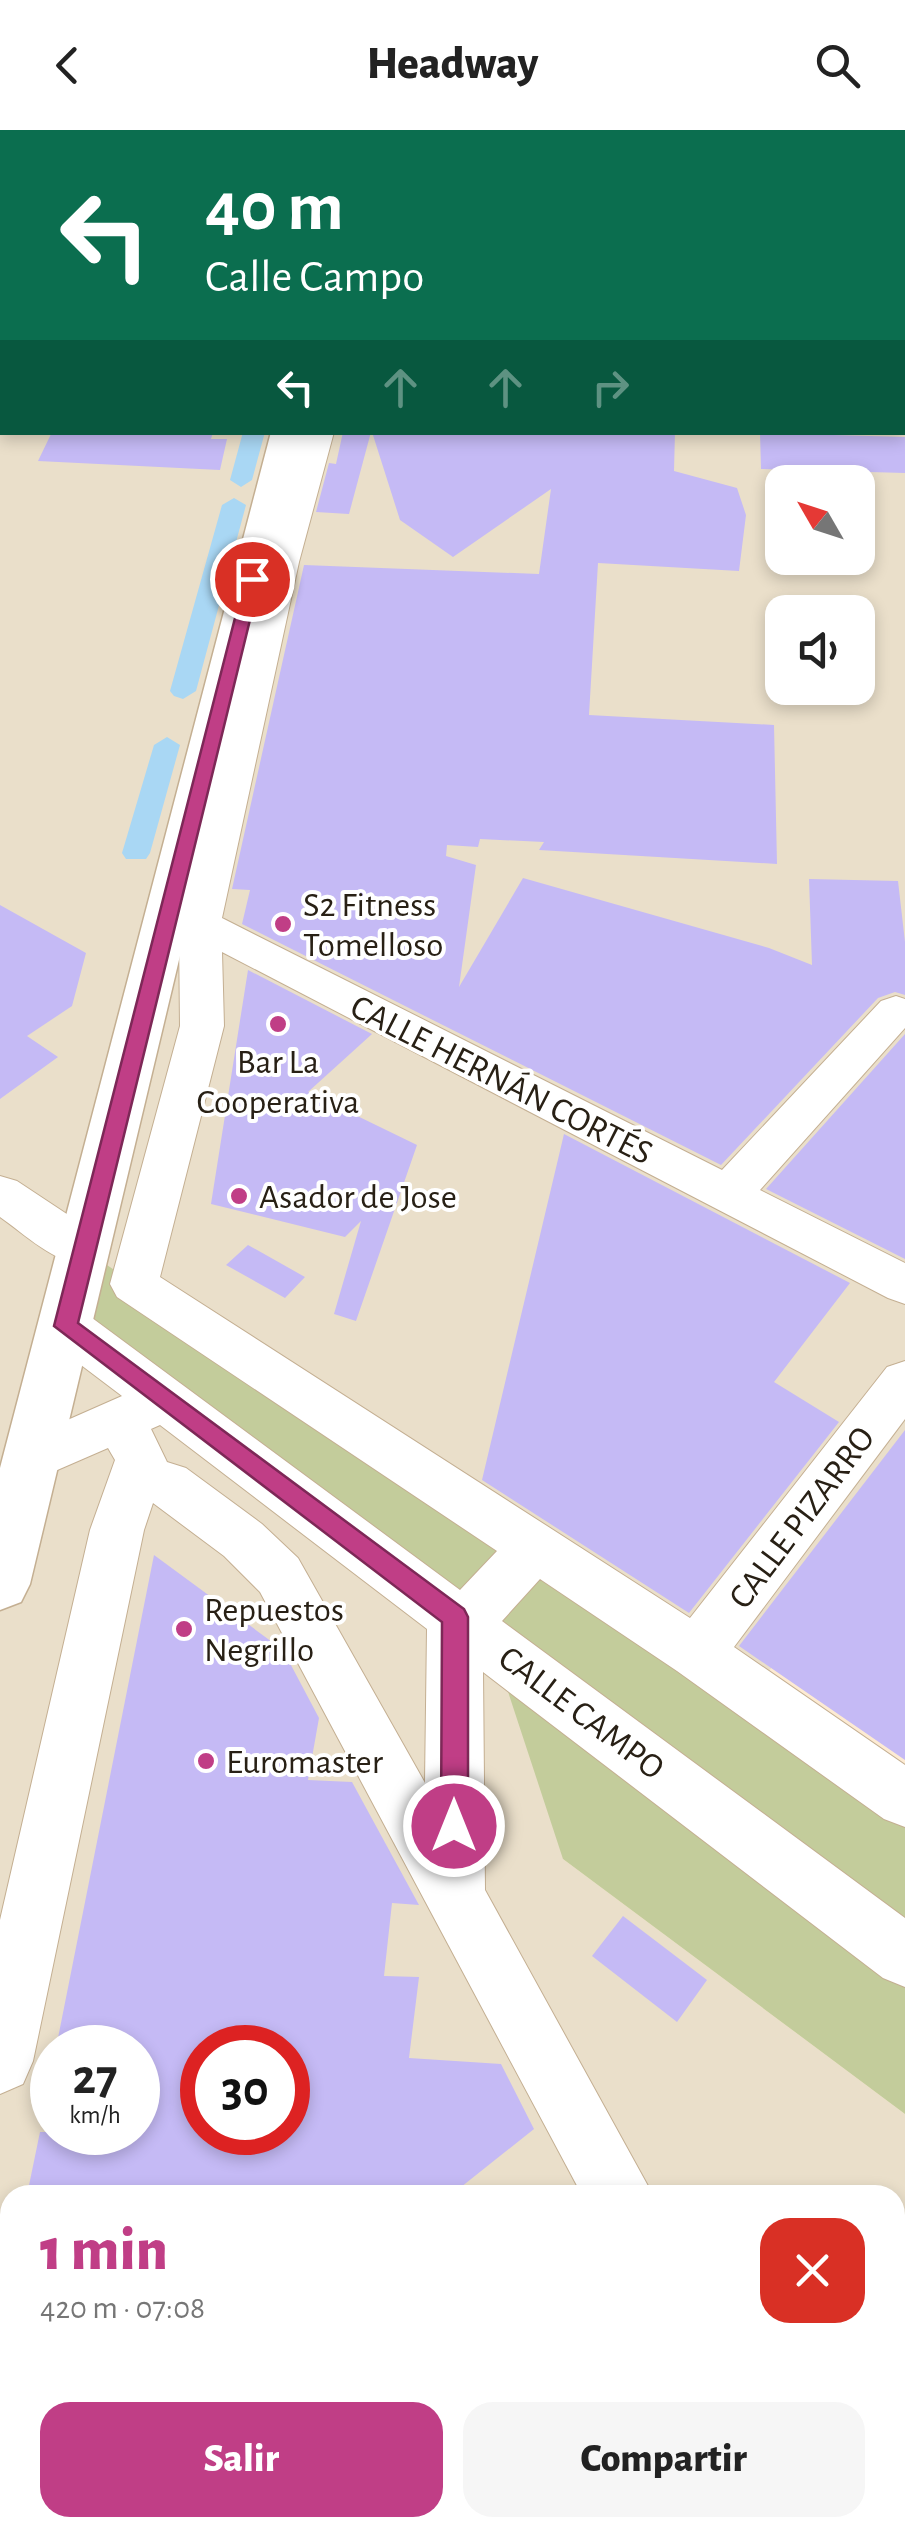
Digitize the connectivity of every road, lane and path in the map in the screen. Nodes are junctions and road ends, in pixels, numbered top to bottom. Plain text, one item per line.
1 (287, 435) edge
2 (317, 435) edge
3 (185, 915) junction
4 (896, 1012) dead end
5 (0, 1193) edge
6 (729, 1193) junction
7 (83, 1250) junction
8 (905, 1285) edge
9 (66, 1326) junction
10 (905, 1381) edge
11 (142, 1410) junction
12 (213, 1436) junction
13 (32, 1459) junction
14 (167, 1484) junction
15 (291, 1494) junction
16 (116, 1530) junction
17 (243, 1540) junction
18 (535, 1547) junction
19 (0, 1584) edge
20 (460, 1620) junction
21 (698, 1653) junction
22 (905, 1799) edge
23 (454, 1898) junction
24 (905, 1956) edge
25 (0, 2061) edge
26 (613, 2185) edge

1 - 3 highway
2 - 3 street
3 - 6 street, CALLE HERNÁN CORTÉS
3 - 7 highway
3 - 18 street
4 - 6 street
5 - 7 street
6 - 8 street, CALLE HERNÁN CORTÉS
7 - 9 highway
9 - 11 street, CALLE CAMPO
9 - 13 highway
10 - 21 street, CALLE PIZARRO
11 - 12 street, CALLE CAMPO
11 - 13 street
11 - 16 street
12 - 14 street
12 - 15 street, CALLE CAMPO
13 - 19 highway
14 - 16 street
14 - 17 street
15 - 17 street
15 - 20 street, CALLE CAMPO
16 - 25 street
17 - 23 street
18 - 20 street
18 - 21 street
20 - 23 street
20 - 24 street, CALLE CAMPO
21 - 22 street
23 - 26 street

